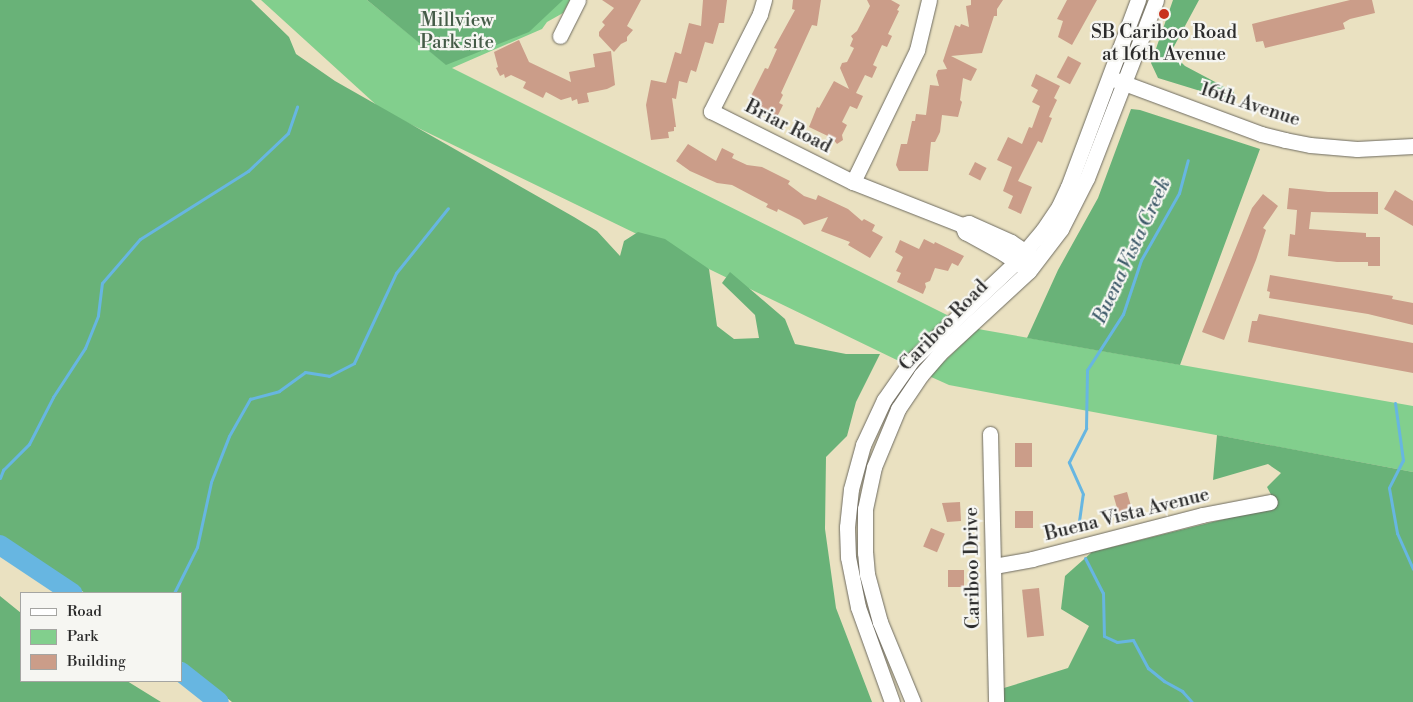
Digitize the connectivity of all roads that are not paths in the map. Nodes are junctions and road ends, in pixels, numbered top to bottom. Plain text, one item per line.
1 (578, 0) edge
2 (764, 0) edge
3 (929, 0) edge
4 (1138, 0) edge
5 (1156, 0) edge
6 (560, 36) dead end
7 (1117, 80) junction
8 (1413, 146) edge
9 (853, 182) junction
10 (1026, 261) junction
11 (990, 434) dead end
12 (1270, 502) dead end
13 (994, 566) junction
14 (892, 702) edge
15 (913, 702) edge
16 (996, 702) edge

1 - 6 street
2 - 9 street, Briar Road
3 - 9 street
4 - 7 street, Cariboo Road
5 - 7 street, Cariboo Road
7 - 8 street, 16th Avenue
7 - 10 street, Cariboo Road
9 - 10 street, Briar Road
10 - 14 street, Cariboo Road
10 - 15 street, Cariboo Road
11 - 13 street, Cariboo Drive
12 - 13 street, Buena Vista Avenue
13 - 16 street, Cariboo Drive

